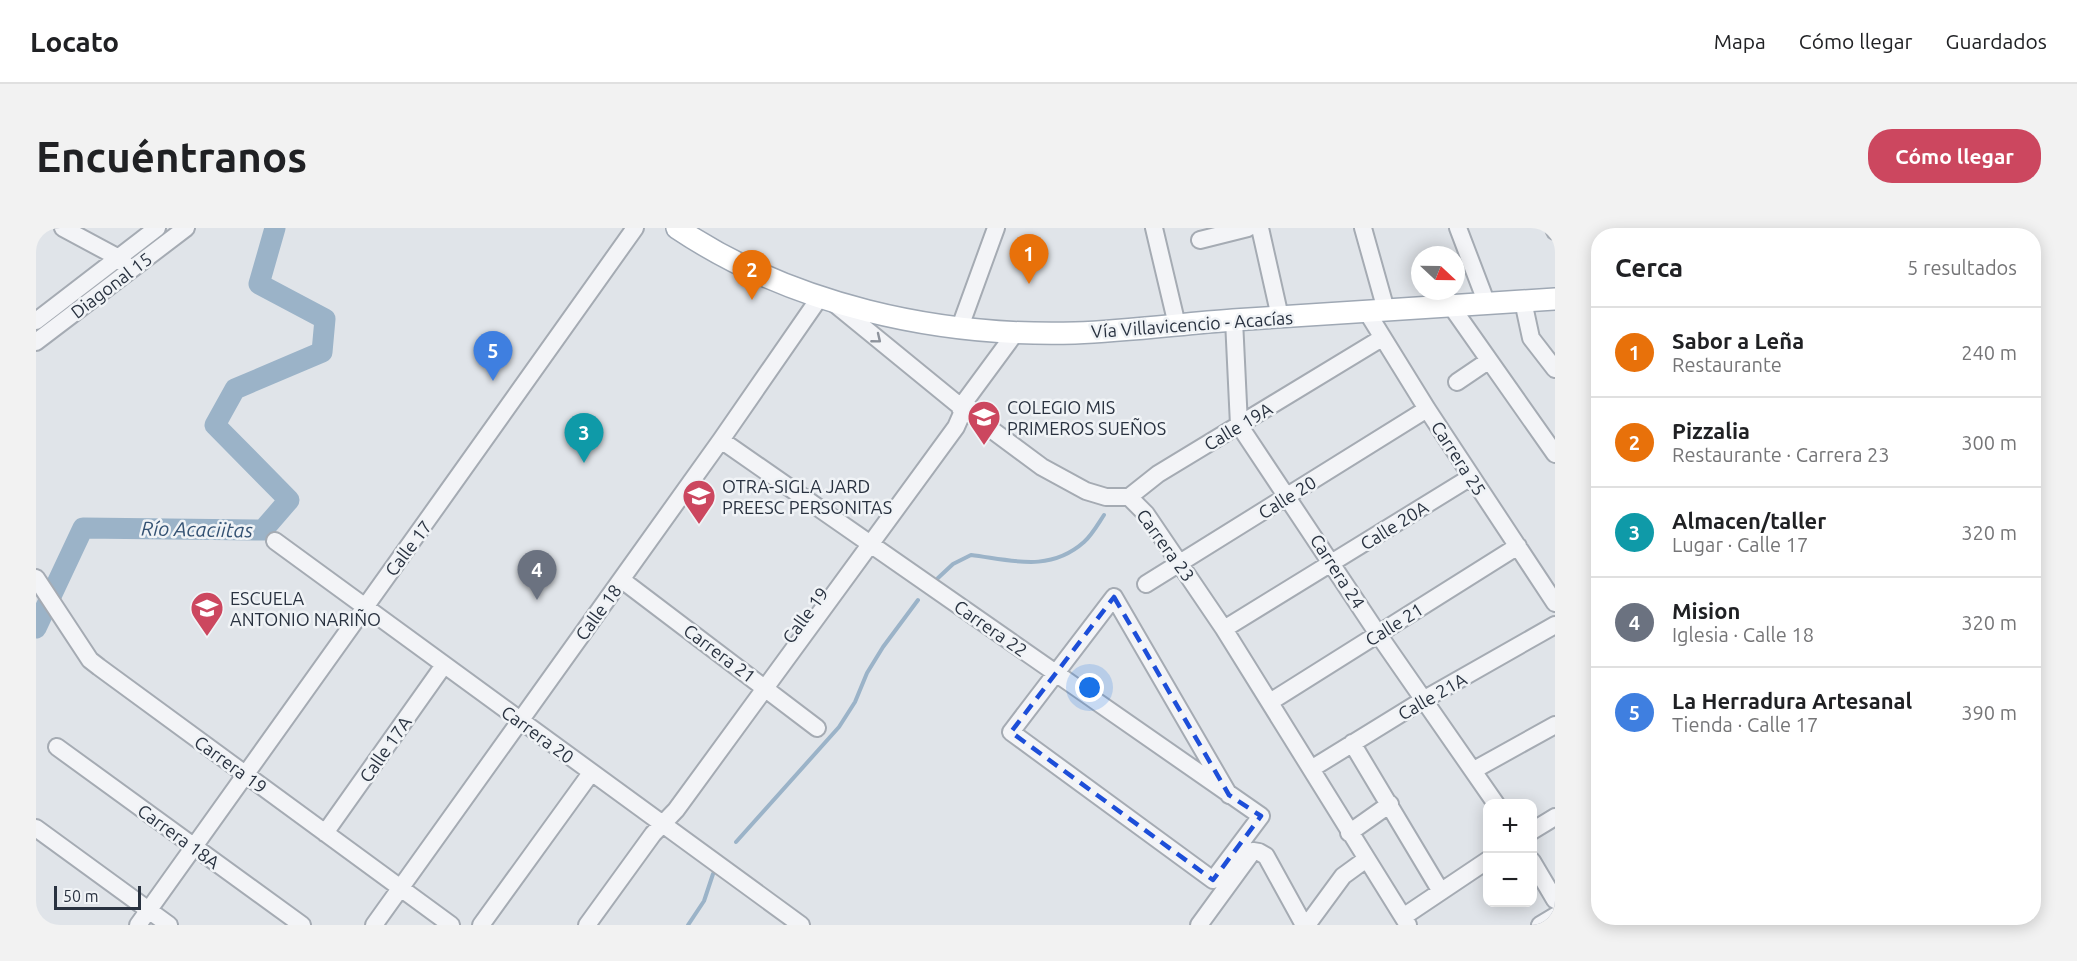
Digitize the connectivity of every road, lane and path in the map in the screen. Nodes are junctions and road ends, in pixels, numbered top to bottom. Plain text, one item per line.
1 (157, 228) edge
2 (186, 228) edge
3 (635, 228) edge
4 (677, 228) edge
5 (996, 228) edge
6 (1154, 228) edge
7 (1248, 228) edge
8 (1260, 228) edge
9 (1364, 228) edge
10 (1458, 228) edge
11 (70, 229) edge
12 (1200, 240) dead end
13 (119, 258) junction
14 (131, 271) junction
15 (826, 299) junction
16 (1555, 299) edge
17 (1523, 301) junction
18 (1487, 304) junction
19 (1451, 306) junction
20 (1376, 311) junction
21 (1280, 317) junction
22 (1234, 320) junction
23 (36, 321) edge
24 (1177, 325) junction
25 (960, 327) junction
26 (1016, 332) junction
27 (1382, 338) junction
28 (36, 342) edge
29 (1488, 361) junction
30 (1555, 369) edge
31 (1457, 382) dead end
32 (964, 407) junction
33 (1427, 409) junction
34 (1239, 425) junction
35 (722, 440) junction
36 (1555, 454) edge
37 (1471, 477) junction
38 (1288, 495) junction
39 (1129, 497) junction
40 (275, 541) dead end
41 (866, 541) junction
42 (1518, 546) junction
43 (1180, 563) junction
44 (1333, 563) junction
45 (36, 578) edge
46 (622, 580) junction
47 (1146, 584) dead end
48 (1555, 603) edge
49 (364, 607) junction
50 (1555, 626) edge
51 (1224, 629) junction
52 (1378, 634) junction
53 (444, 665) junction
54 (1055, 673) junction
55 (761, 683) junction
56 (1423, 700) junction
57 (1270, 702) junction
58 (520, 721) junction
59 (1555, 725) edge
60 (817, 728) dead end
61 (1352, 743) junction
62 (57, 747) dead end
63 (1311, 769) junction
64 (1474, 770) junction
65 (591, 773) junction
66 (245, 774) junction
67 (1229, 795) junction
68 (1493, 799) edge
69 (1393, 808) junction
70 (1555, 817) edge
71 (658, 827) junction
72 (36, 828) edge
73 (1537, 828) edge
74 (325, 833) junction
75 (1349, 833) junction
76 (193, 847) junction
77 (1365, 860) junction
78 (1483, 863) edge
79 (1537, 868) edge
80 (400, 888) junction
81 (1440, 890) junction
82 (1555, 900) edge
83 (149, 910) junction
84 (1555, 916) edge
85 (1405, 921) edge
86 (138, 925) edge
87 (169, 925) edge
88 (302, 925) edge
89 (374, 925) edge
90 (451, 925) edge
91 (481, 925) edge
92 (587, 925) edge
93 (801, 925) edge
94 (1199, 925) edge
95 (1306, 925) edge
96 (1540, 925) edge

1 - 13 street, Diagonal 15
2 - 14 street, Diagonal 15
3 - 49 street, Calle 17
4 - 15 main road, Carrera 23
5 - 25 street
6 - 24 street
7 - 12 street
8 - 21 street
9 - 20 street, Carrera 25
10 - 18 street
11 - 13 street
13 - 14 street
13 - 23 street, Diagonal 15
14 - 28 street, Diagonal 15
15 - 25 main road, Vía Villavicencio - Acacías
15 -> 32 street, Carrera 23
15 - 35 street, Calle 18
16 - 17 main road, Vía Villavicencio - Acacías
17 - 18 main road, Vía Villavicencio - Acacías
17 - 30 street
18 - 19 main road, Vía Villavicencio - Acacías
19 - 20 main road, Vía Villavicencio - Acacías
19 - 29 street
20 - 21 main road, Vía Villavicencio - Acacías
20 - 27 street, Carrera 25
21 - 22 main road, Vía Villavicencio - Acacías
22 - 24 main road, Vía Villavicencio - Acacías
22 - 34 street
24 - 26 main road, Vía Villavicencio - Acacías
25 - 26 main road, Vía Villavicencio - Acacías
26 - 32 street, Calle 19
27 - 33 street, Carrera 25
27 - 34 street, Calle 19A
29 - 31 street
29 - 36 street
32 - 39 street, Carrera 23
32 - 41 street, Calle 19
33 - 37 street, Carrera 25
33 - 38 street, Calle 20
34 - 38 street, Carrera 24
34 - 39 street, Calle 19A
35 - 41 street, Carrera 22
35 - 46 street, Calle 18
37 - 42 street, Carrera 25
37 - 44 street, Calle 20A
38 - 43 street, Calle 20
38 - 44 street, Carrera 24
39 - 43 street, Carrera 23
40 - 49 street, Carrera 20
41 - 54 street, Carrera 22
41 - 55 street, Calle 19
42 - 48 street, Carrera 25
42 - 52 street, Calle 21
43 - 47 street, Calle 20
43 - 51 street, Carrera 23
44 - 51 street, Calle 20A
44 - 52 street, Carrera 24
45 - 66 street, Carrera 19
46 - 55 street, Carrera 21
46 - 58 street, Calle 18
49 - 53 street, Carrera 20
49 - 66 street, Calle 17
50 - 56 street, Calle 21A
51 - 57 street, Carrera 23
52 - 56 street, Carrera 24
52 - 57 street, Calle 21
53 - 58 street, Carrera 20
53 - 74 street, Calle 17A
54 - 67 street, Carrera 22
54 - 67 street
54 - 67 street, Carrera 22
55 - 60 street, Carrera 21
55 - 71 street, Calle 19
56 - 61 street, Calle 21A
56 - 64 street, Carrera 24
57 - 63 street, Carrera 23
58 - 65 street, Carrera 20
58 - 80 street, Calle 18
59 - 64 street
61 - 63 street, Calle 21A
61 - 69 street
62 - 76 street, Carrera 18A
63 - 75 street, Carrera 23
64 - 68 street, Carrera 24
65 - 71 street, Carrera 20
65 - 91 street
66 - 74 street, Carrera 19
66 - 76 street, Calle 17
69 - 75 street
69 - 81 street
70 - 73 street
71 - 92 street, Calle 19
71 - 93 street, Carrera 20
72 - 83 street
74 - 80 street, Carrera 19
75 - 77 street, Carrera 23
76 - 83 street, Calle 17
76 - 88 street, Carrera 18A
77 - 85 street, Carrera 23
77 - 95 street
78 - 81 street
79 - 82 street
80 - 89 street, Calle 18
80 - 90 street, Carrera 19
81 - 85 street
83 - 86 street, Calle 17
83 - 87 street
84 - 96 street
94 - 95 street

